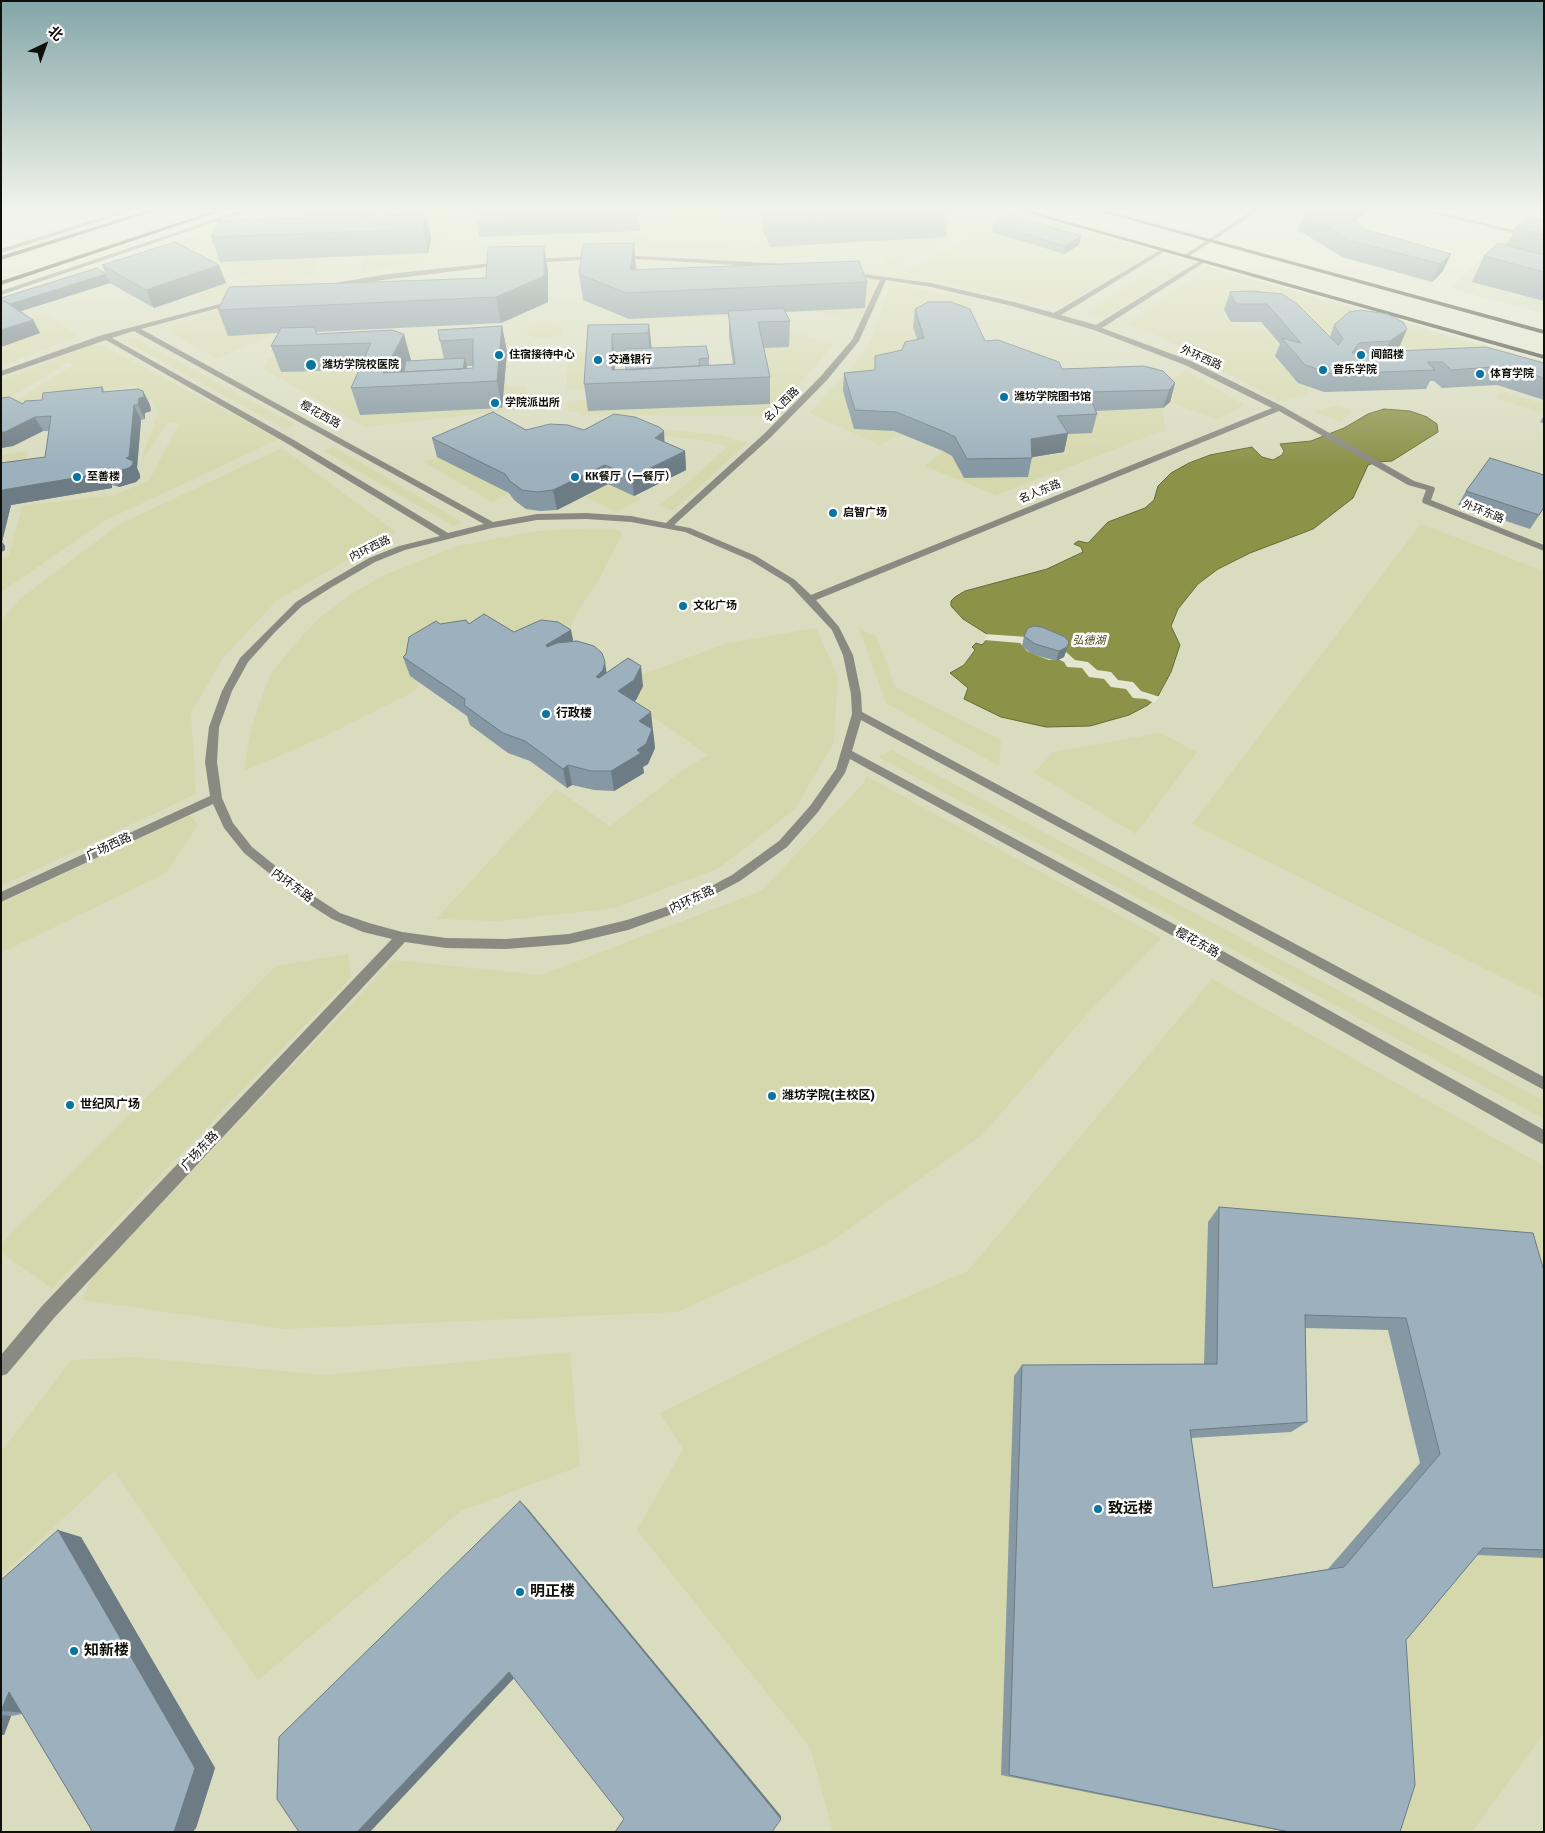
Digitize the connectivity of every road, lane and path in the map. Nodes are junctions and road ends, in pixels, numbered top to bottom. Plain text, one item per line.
1 (876, 295) edge
2 (969, 295) edge
3 (1090, 295) edge
4 (1150, 295) edge
5 (1323, 295) edge
6 (1407, 295) edge
7 (246, 300) edge
8 (1056, 315) junction
9 (135, 328) junction
10 (1097, 328) junction
11 (1544, 332) edge
12 (105, 337) junction
13 (1544, 357) edge
14 (1, 374) edge
15 (1280, 408) junction
16 (1430, 489) joint
17 (492, 524) junction
18 (668, 526) junction
19 (445, 536) junction
20 (1544, 548) edge
21 (754, 558) joint
22 (811, 599) junction
23 (857, 714) junction
24 (847, 753) junction
25 (216, 798) junction
26 (262, 863) joint
27 (1, 897) edge
28 (402, 937) junction
29 (1544, 1084) edge
30 (1544, 1138) edge
31 (1, 1368) edge

1 - 18 street, 名人西路
2 - 8 street, 外环西路
3 - 8 street
4 - 10 street
5 - 13 main road
6 - 11 main road
7 - 9 street
8 - 10 street, 外环西路
9 - 12 street
9 - 17 street, 樱花西路
10 - 15 street, 外环西路
12 - 14 street
12 - 19 street
15 - 16 street, 外环西路
15 - 22 street, 名人东路
16 - 20 street, 外环东路
17 - 18 street, 内环西路
17 - 19 street, 内环西路
18 - 21 street, 内环西路
19 - 25 street, 内环西路
21 - 22 street, 内环东路
22 - 23 street, 内环东路
23 - 24 street, 内环东路
23 - 29 street
24 - 28 street, 内环东路
24 - 30 street, 樱花东路
25 - 26 street, 内环西路
25 - 27 street, 广场西路
26 - 28 street, 内环东路
28 - 31 street, 广场东路

